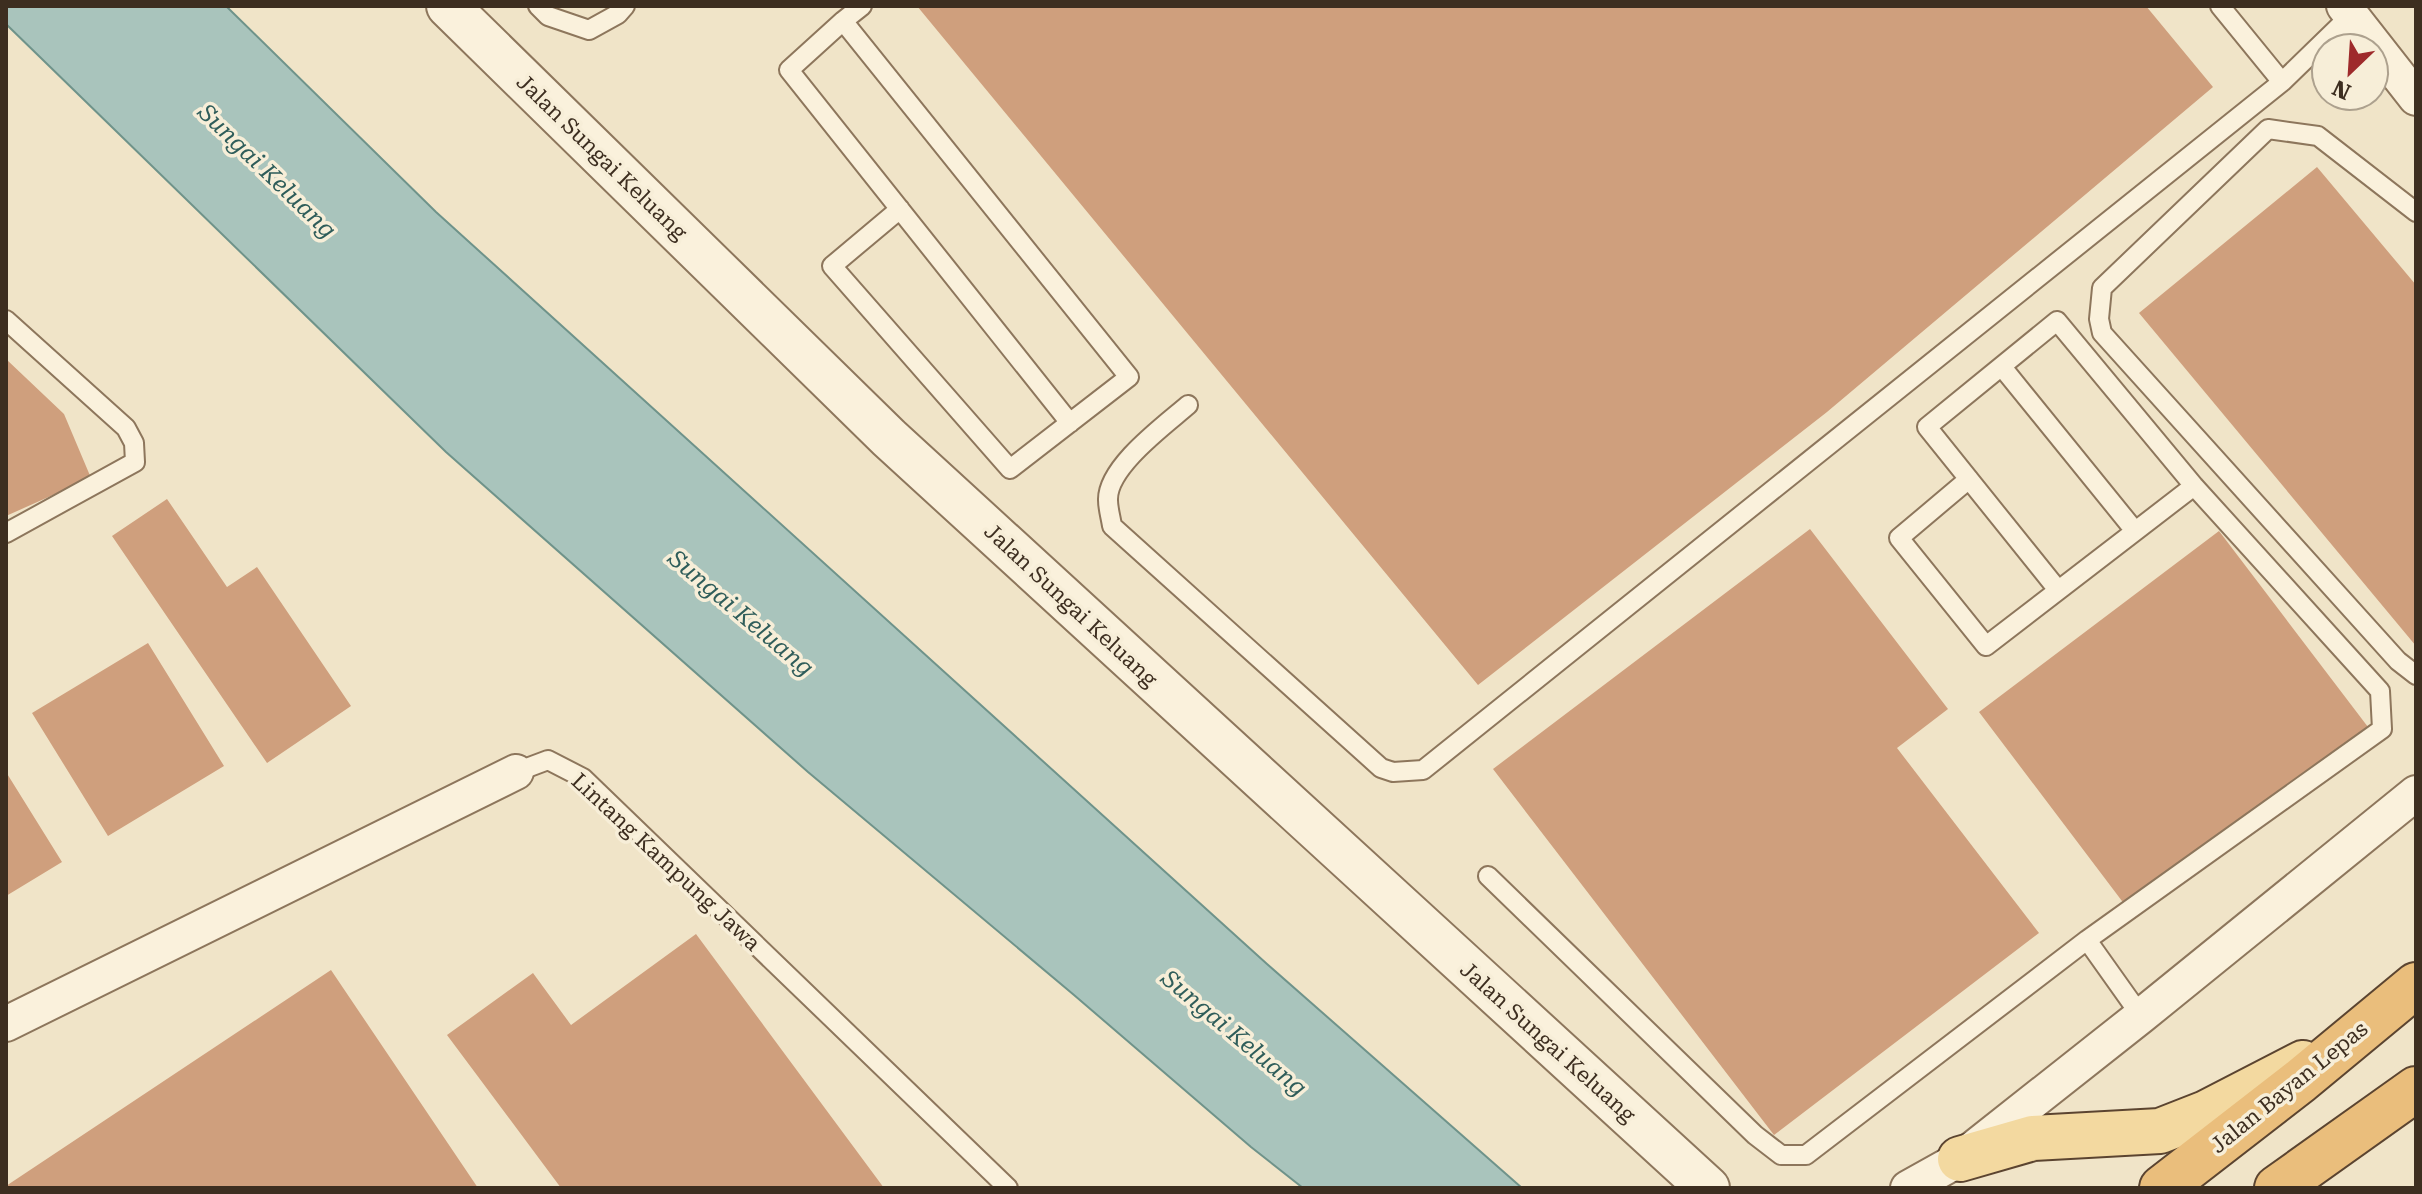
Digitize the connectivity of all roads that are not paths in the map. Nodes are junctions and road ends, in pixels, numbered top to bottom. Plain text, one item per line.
1 (448, 6) edge
2 (538, 6) edge
3 (625, 6) edge
4 (862, 6) edge
5 (2220, 6) edge
6 (2348, 10) edge
7 (843, 21) junction
8 (2282, 82) junction
9 (2416, 98) edge
10 (900, 209) junction
11 (2416, 212) edge
12 (6, 320) edge
13 (2002, 367) junction
14 (1188, 405) dead end
15 (1070, 423) junction
16 (1969, 479) junction
17 (2194, 486) junction
18 (2135, 531) junction
19 (6, 533) edge
20 (2058, 590) junction
21 (2416, 675) edge
22 (516, 772) joint
23 (2416, 793) edge
24 (1488, 876) dead end
25 (2087, 940) junction
26 (2416, 985) edge
27 (2141, 1016) junction
28 (6, 1024) edge
29 (2352, 1037) junction
30 (2416, 1089) edge
31 (1960, 1159) junction
32 (1008, 1188) edge
33 (1708, 1188) edge
34 (1908, 1188) edge
35 (2162, 1188) edge
36 (2277, 1188) edge

1 - 33 street, Jalan Sungai Keluang
2 - 3 lane
4 - 7 lane
5 - 8 lane
6 - 8 lane
6 - 9 street
7 - 10 lane
7 - 15 lane
8 - 14 lane
10 - 15 lane
10 - 15 lane
11 - 21 lane
12 - 19 lane
13 - 16 lane
13 - 17 lane
13 - 18 lane
16 - 20 lane
16 - 20 lane
17 - 18 lane
17 - 25 lane
18 - 20 lane
22 - 28 street, Lintang Kampung Jawa
22 - 32 lane, Lintang Kampung Jawa
23 - 27 street
24 - 25 lane
25 - 27 lane
26 - 29 highway, Jalan Bayan Lepas
27 - 31 street
29 - 31 main road
29 - 35 highway, Jalan Bayan Lepas
30 - 36 highway
31 - 34 street

